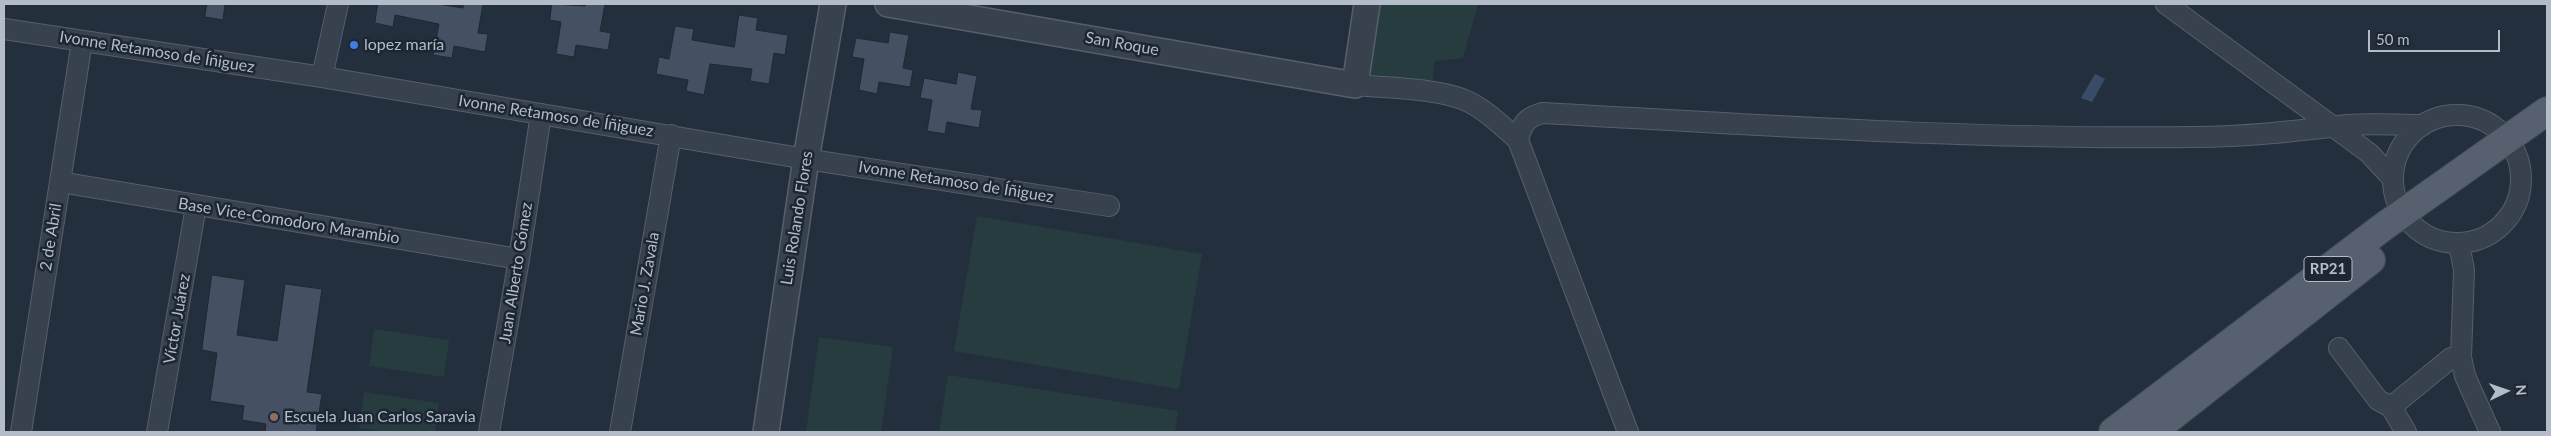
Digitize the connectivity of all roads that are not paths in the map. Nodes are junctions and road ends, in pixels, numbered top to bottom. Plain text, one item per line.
1 (338, 4) edge
2 (833, 4) edge
3 (888, 4) edge
4 (1367, 4) edge
5 (2166, 4) edge
6 (4, 29) edge
7 (82, 41) junction
8 (322, 77) junction
9 (1355, 85) junction
10 (2547, 110) edge
11 (541, 114) junction
12 (2423, 125) junction
13 (2336, 128) junction
14 (2547, 128) edge
15 (671, 135) junction
16 (1518, 140) junction
17 (2511, 144) junction
18 (806, 159) junction
19 (2393, 179) junction
20 (60, 182) junction
21 (196, 206) junction
22 (1109, 206) dead end
23 (2408, 220) junction
24 (2459, 244) junction
25 (519, 259) junction
26 (2339, 348) dead end
27 (2461, 354) junction
28 (2391, 407) junction
29 (21, 432) edge
30 (157, 432) edge
31 (489, 432) edge
32 (620, 432) edge
33 (766, 432) edge
34 (1628, 432) edge
35 (2113, 432) edge
36 (2152, 432) edge
37 (2406, 432) edge
38 (2490, 432) edge

1 - 8 street
2 - 18 street, Luis Rolando Flores
3 - 9 street, San Roque
4 - 9 street
5 - 13 street
6 - 7 street, Ivonne Retamoso de Íñiguez
7 - 8 street, Ivonne Retamoso de Íñiguez
7 - 20 street, 2 de Abril
8 - 11 street, Ivonne Retamoso de Íñiguez
9 - 16 street
10 - 17 main road, RP21
11 - 15 street, Ivonne Retamoso de Íñiguez
11 - 25 street, Juan Alberto Gómez
12 - 13 street
12 - 17 street
12 - 19 street
13 - 16 street
13 - 19 street
14 - 17 main road, RP21
15 - 18 street, Ivonne Retamoso de Íñiguez
15 - 32 street, Mario J. Zavala
16 - 34 street
17 - 23 main road, RP21
17 - 24 street
18 - 22 street, Ivonne Retamoso de Íñiguez
18 - 33 street, Luis Rolando Flores
19 - 23 street
20 - 21 street, Base Vice-Comodoro Marambio
20 - 29 street, 2 de Abril
21 - 25 street, Base Vice-Comodoro Marambio
21 - 30 street, Víctor Juárez
23 - 24 street
23 - 35 main road, RP21
23 - 36 main road, RP21
24 - 27 street
25 - 31 street, Juan Alberto Gómez
26 - 28 street
27 - 28 street
27 - 38 street
28 - 37 street

